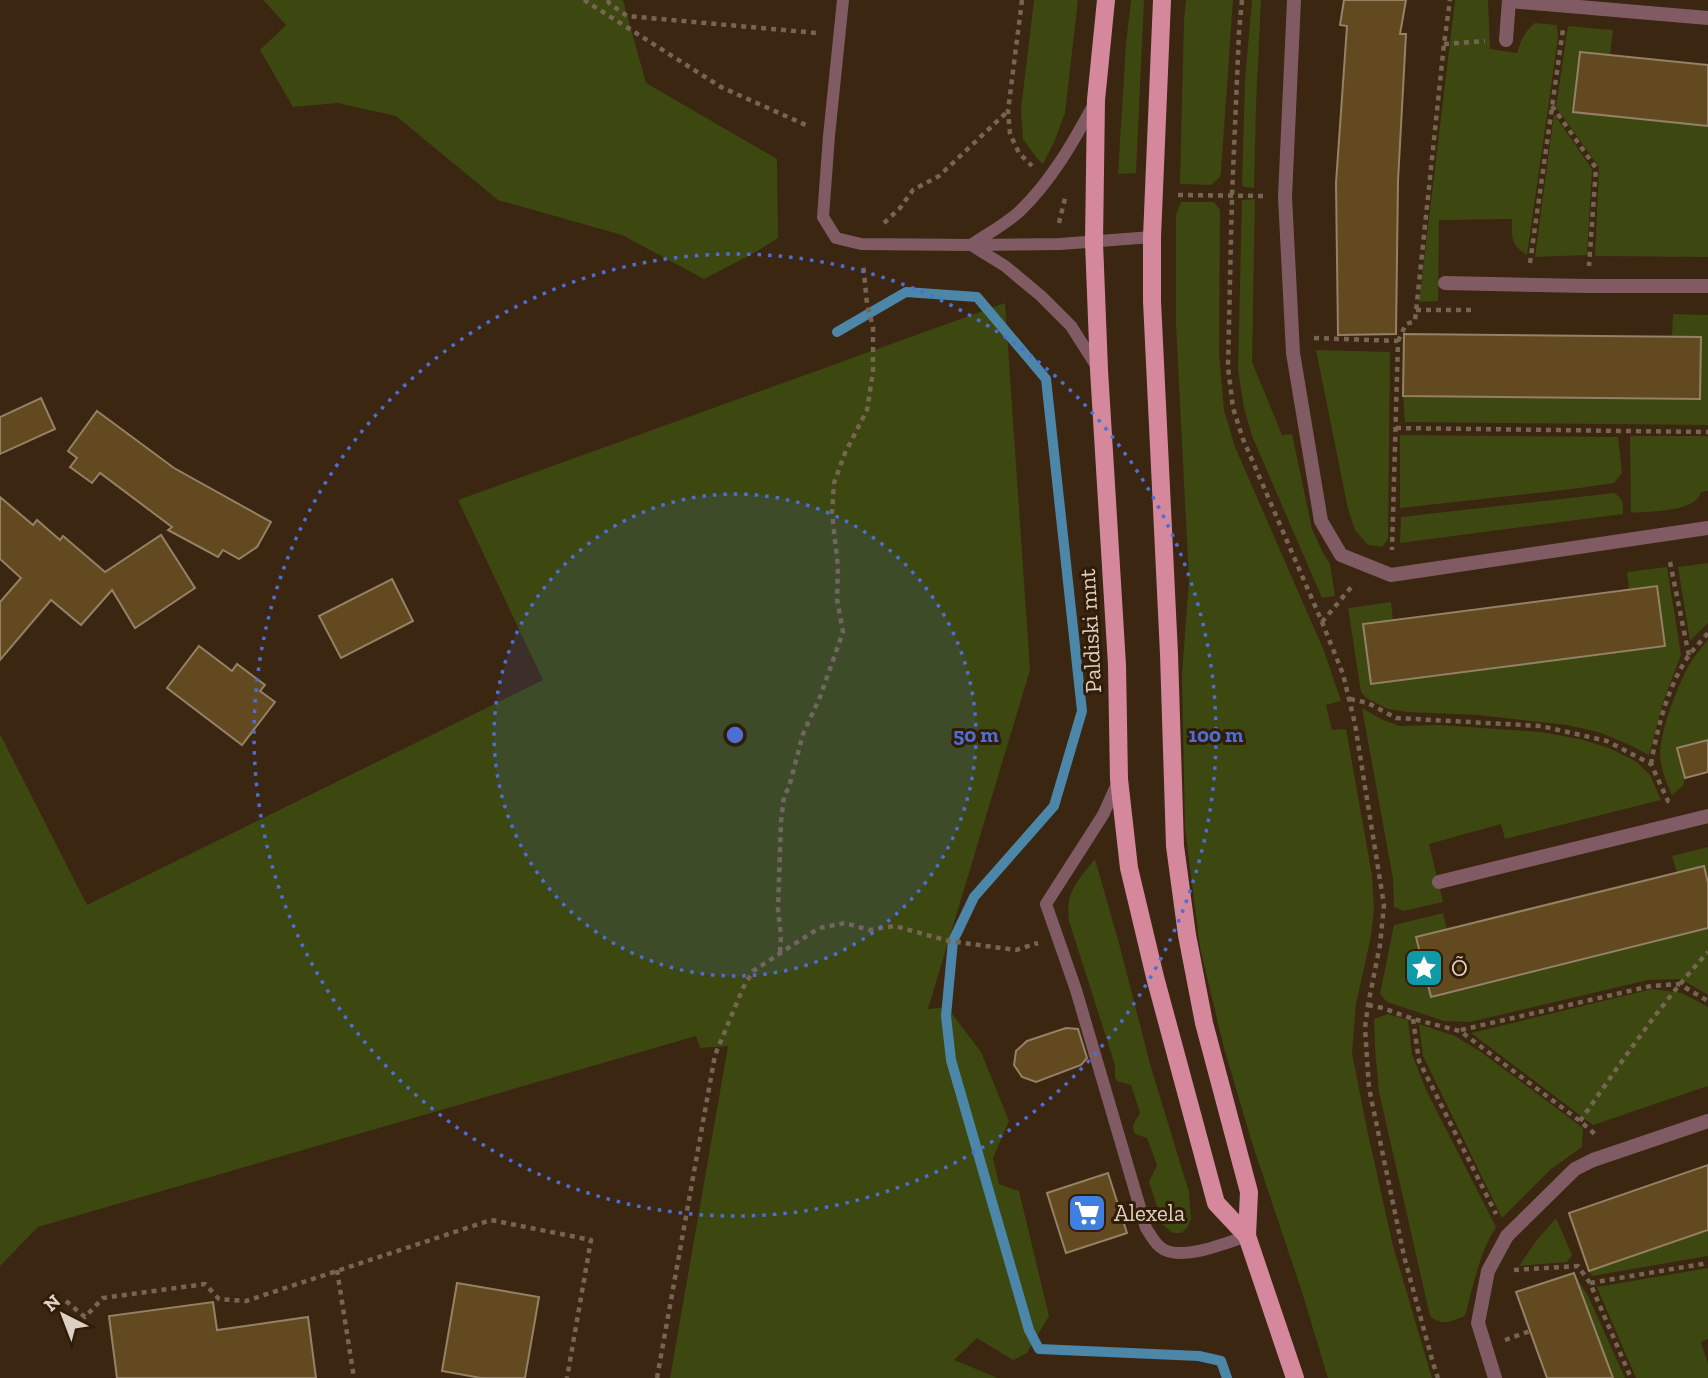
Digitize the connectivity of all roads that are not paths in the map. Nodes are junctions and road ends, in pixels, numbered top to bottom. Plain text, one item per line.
1 (843, 0) edge
2 (1106, 0) edge
3 (1163, 0) edge
4 (1294, 0) edge
5 (1509, 1) edge
6 (1708, 18) edge
7 (1506, 40) road end
8 (1096, 100) junction
9 (1153, 237) junction
10 (1094, 242) junction
11 (971, 245) junction
12 (1445, 283) dead end
13 (1708, 286) edge
14 (1099, 370) junction
15 (1708, 528) edge
16 (1119, 779) junction
17 (1708, 816) edge
18 (1439, 882) dead end
19 (1708, 1121) edge
20 (1247, 1236) junction
21 (1295, 1378) edge
22 (1495, 1378) edge

1 - 11 lane
2 - 8 main road, Paldiski mnt
3 - 9 main road, Paldiski mnt
4 - 15 street
5 - 6 street
5 - 7 street
8 - 10 main road, Paldiski mnt
8 - 11 lane
9 - 10 lane
9 - 20 main road, Paldiski mnt
10 - 11 lane
10 - 14 main road, Paldiski mnt
11 - 14 lane
12 - 13 street
14 - 16 main road, Paldiski mnt
16 - 20 main road, Paldiski mnt
16 - 20 lane
17 - 18 street
19 - 22 street
20 - 21 main road, Paldiski mnt

